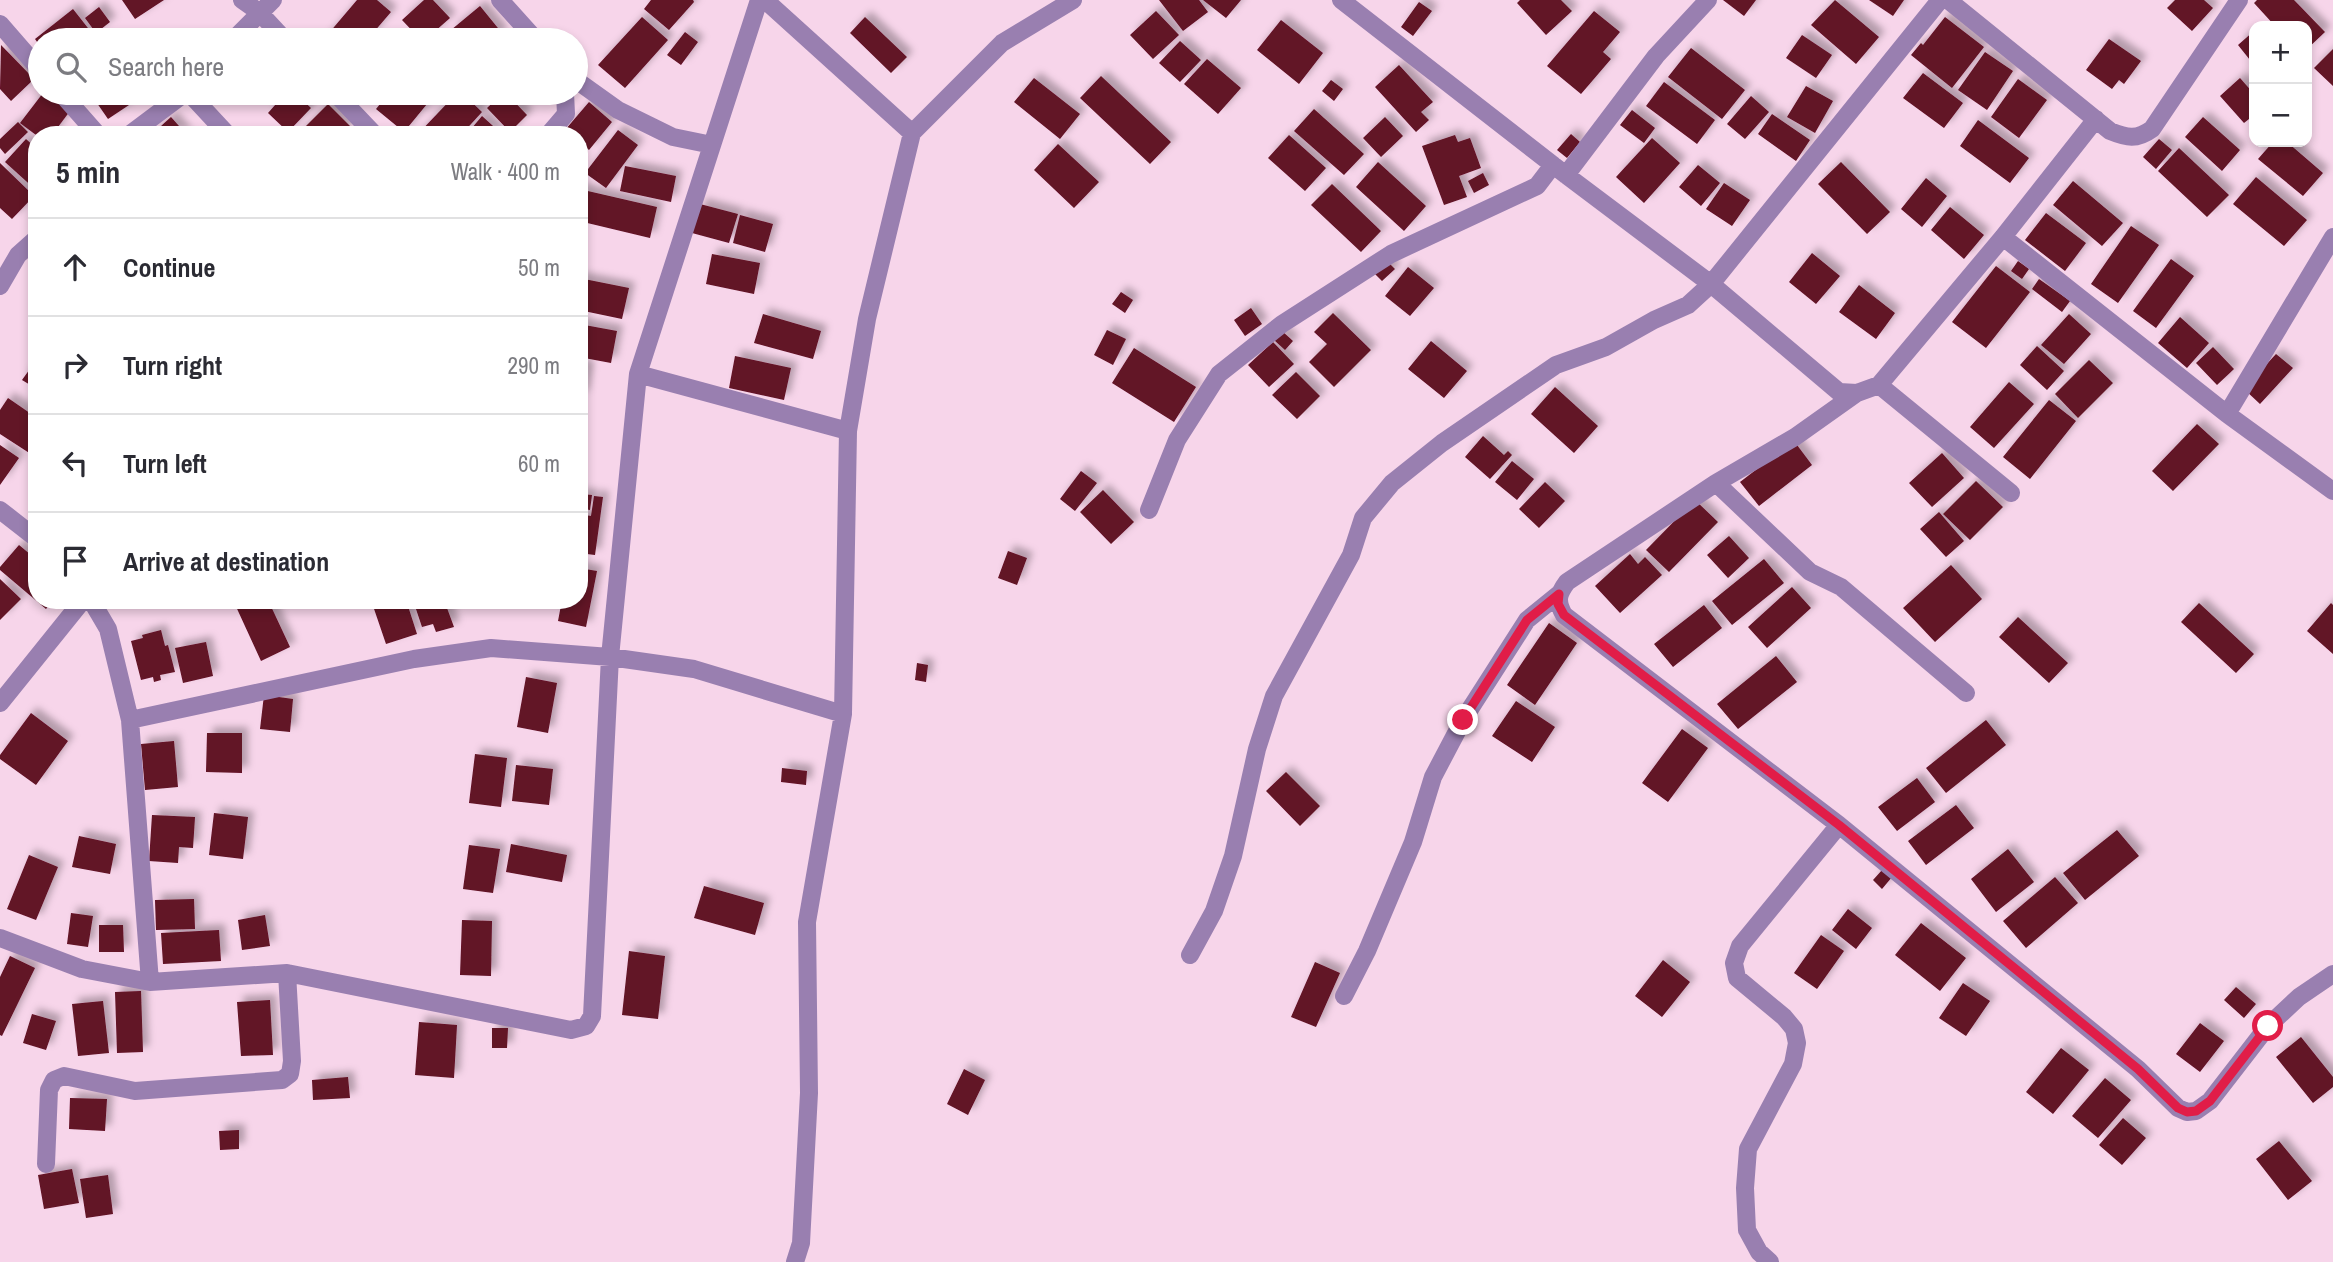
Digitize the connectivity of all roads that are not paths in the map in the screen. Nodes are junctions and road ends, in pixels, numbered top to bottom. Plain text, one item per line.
1 (242, 0) edge
2 (500, 0) edge
3 (759, 0) edge
4 (765, 0) edge
5 (1073, 0) edge
6 (1341, 0) edge
7 (1708, 0) edge
8 (1940, 0) edge
9 (1948, 0) edge
10 (2239, 0) edge
11 (266, 6) edge
12 (0, 24) edge
13 (245, 28) edge
14 (278, 28) edge
15 (525, 28) edge
16 (28, 56) edge
17 (588, 89) edge
18 (72, 105) edge
19 (170, 105) edge
20 (199, 105) edge
21 (346, 105) edge
22 (566, 105) edge
23 (2096, 119) junction
24 (90, 126) edge
25 (141, 126) edge
26 (219, 126) edge
27 (366, 126) edge
28 (556, 126) edge
29 (912, 133) junction
30 (712, 145) junction
31 (1560, 170) junction
32 (2003, 237) junction
33 (2333, 237) edge
34 (28, 246) edge
35 (1711, 284) junction
36 (0, 286) edge
37 (638, 374) junction
38 (1880, 386) junction
39 (1857, 393) junction
40 (2227, 414) junction
41 (848, 431) junction
42 (2329, 480) edge
43 (1716, 482) junction
44 (2011, 493) dead end
45 (0, 510) edge
46 (1149, 510) dead end
47 (28, 532) edge
48 (1559, 594) junction
49 (76, 609) edge
50 (96, 609) edge
51 (610, 657) junction
52 (1966, 693) dead end
53 (0, 703) edge
54 (843, 714) junction
55 (130, 720) junction
56 (1839, 825) junction
57 (0, 938) edge
58 (1190, 955) dead end
59 (287, 973) junction
60 (2333, 975) edge
61 (150, 982) junction
62 (1344, 996) dead end
63 (46, 1164) dead end
64 (795, 1262) edge
65 (1770, 1262) edge

1 - 11 street
2 - 15 street
3 - 30 street
4 - 29 street
5 - 29 street
6 - 31 street
7 - 31 street
8 - 35 street
9 - 23 street
10 - 23 street
11 - 13 street
11 - 14 street
12 - 16 street
17 - 30 street
18 - 24 street
19 - 25 street
20 - 26 street
21 - 27 street
22 - 28 street
23 - 32 street
29 - 41 street
30 - 37 street
31 - 35 street
31 - 46 street
32 - 38 street
32 - 40 street
33 - 40 street
34 - 36 street
35 - 39 street
35 - 58 street
37 - 41 street
37 - 51 street
38 - 39 street
38 - 44 street
39 - 43 street
40 - 42 street
41 - 54 street
43 - 48 street
43 - 52 street
45 - 47 street
48 - 56 street
48 - 62 street
49 - 53 street
50 - 55 street
51 - 54 street
51 - 55 street
51 - 59 street
54 - 64 street
55 - 61 street
56 - 60 street
56 - 65 street
57 - 61 street
59 - 61 street
59 - 63 street

